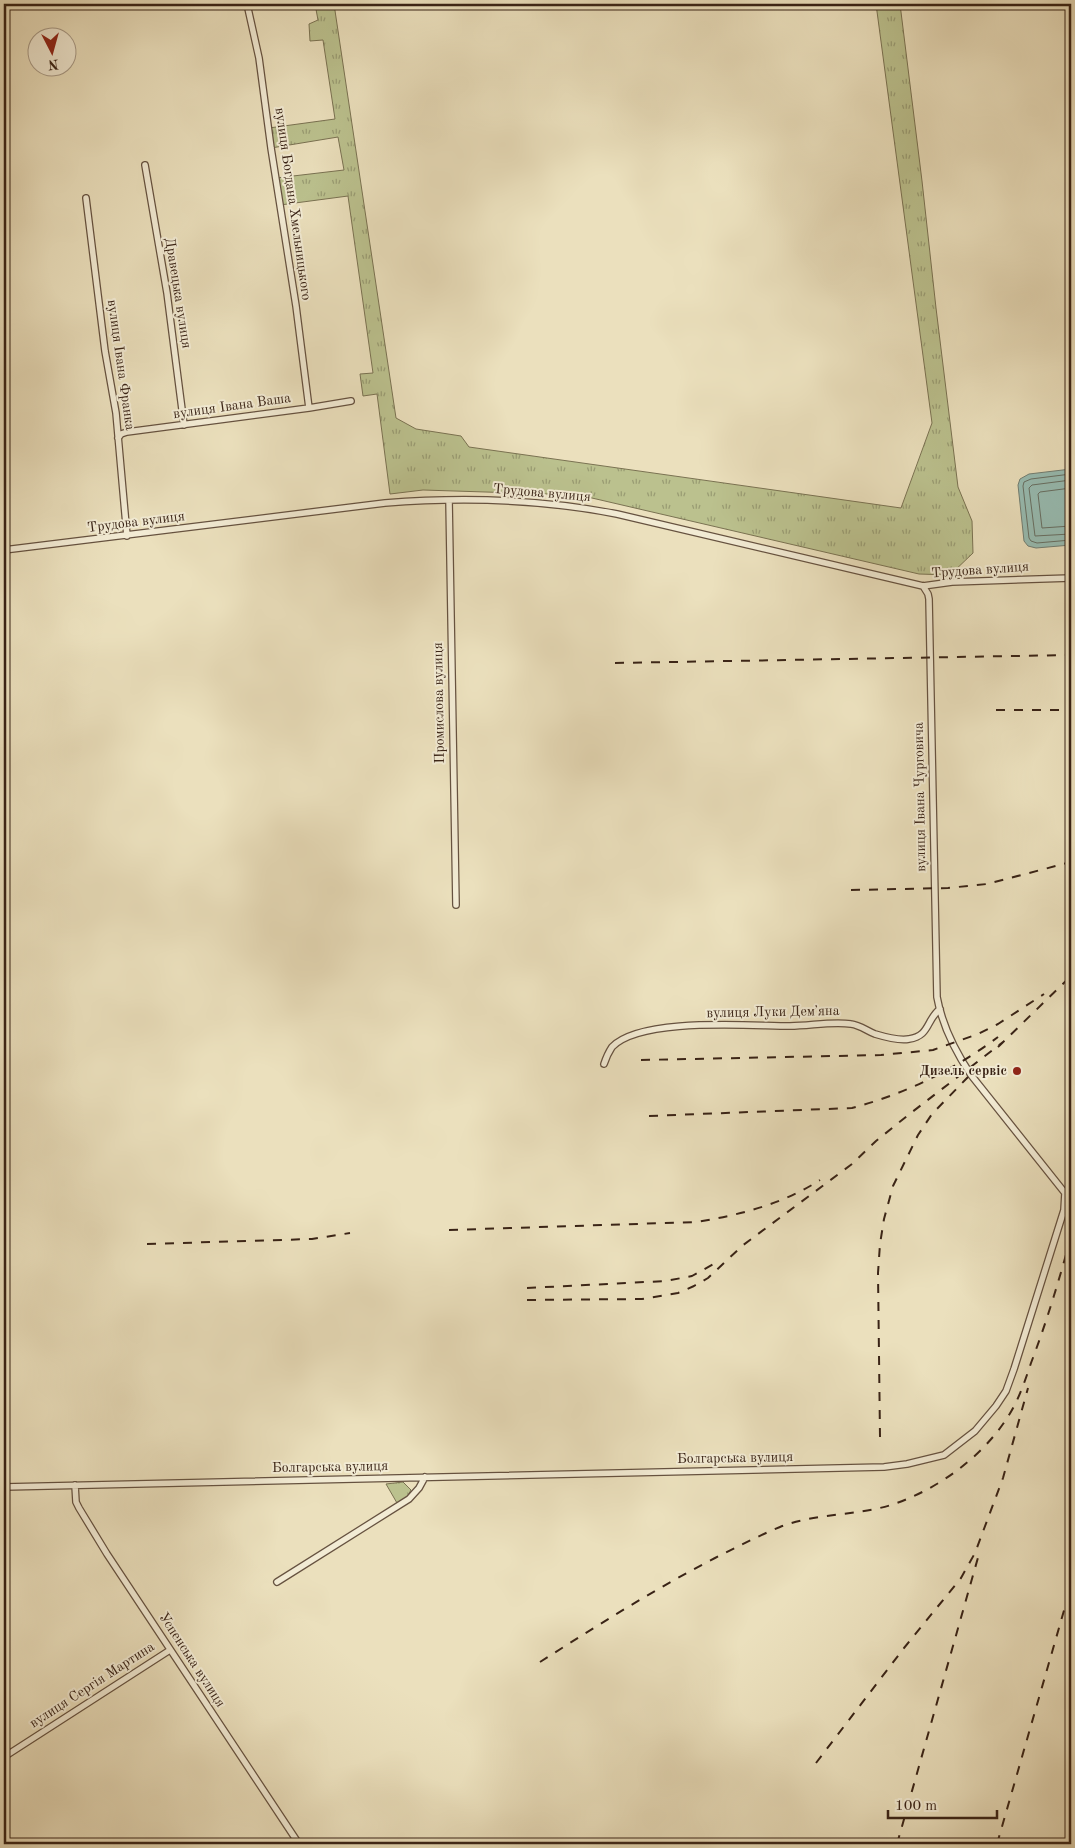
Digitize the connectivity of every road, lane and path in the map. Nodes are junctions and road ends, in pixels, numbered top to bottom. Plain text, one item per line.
1 (247, 4) edge
2 (145, 165) dead end
3 (86, 198) dead end
4 (351, 401) dead end
5 (309, 408) junction
6 (184, 425) junction
7 (118, 438) junction
8 (449, 500) junction
9 (127, 536) junction
10 (4, 550) edge
11 (1071, 578) edge
12 (923, 586) junction
13 (456, 905) dead end
14 (940, 1009) junction
15 (604, 1064) dead end
16 (425, 1477) junction
17 (74, 1485) junction
18 (4, 1487) edge
19 (278, 1582) dead end
20 (170, 1650) junction
21 (4, 1757) edge
22 (299, 1844) edge

1 - 5 street, вулиця Богдана Хмельницького
2 - 6 street, Дравецька вулиця
3 - 7 street, вулиця Івана Франка
4 - 5 street, вулиця Івана Ваша
5 - 6 street, вулиця Івана Ваша
6 - 7 street, вулиця Івана Ваша
7 - 9 street, вулиця Івана Франка
8 - 9 street, Трудова вулиця
8 - 12 street, Трудова вулиця
8 - 13 street, Промислова вулиця
9 - 10 street, Трудова вулиця
11 - 12 street, Трудова вулиця
12 - 14 street, вулиця Івана Чурговича
14 - 15 street, вулиця Луки Демʼяна
14 - 16 street, Болгарська вулиця
16 - 17 street, Болгарська вулиця
16 - 19 street
17 - 18 street, Болгарська вулиця
17 - 20 street, Успенська вулиця
20 - 21 street, вулиця Сергія Мартина
20 - 22 street, Успенська вулиця

